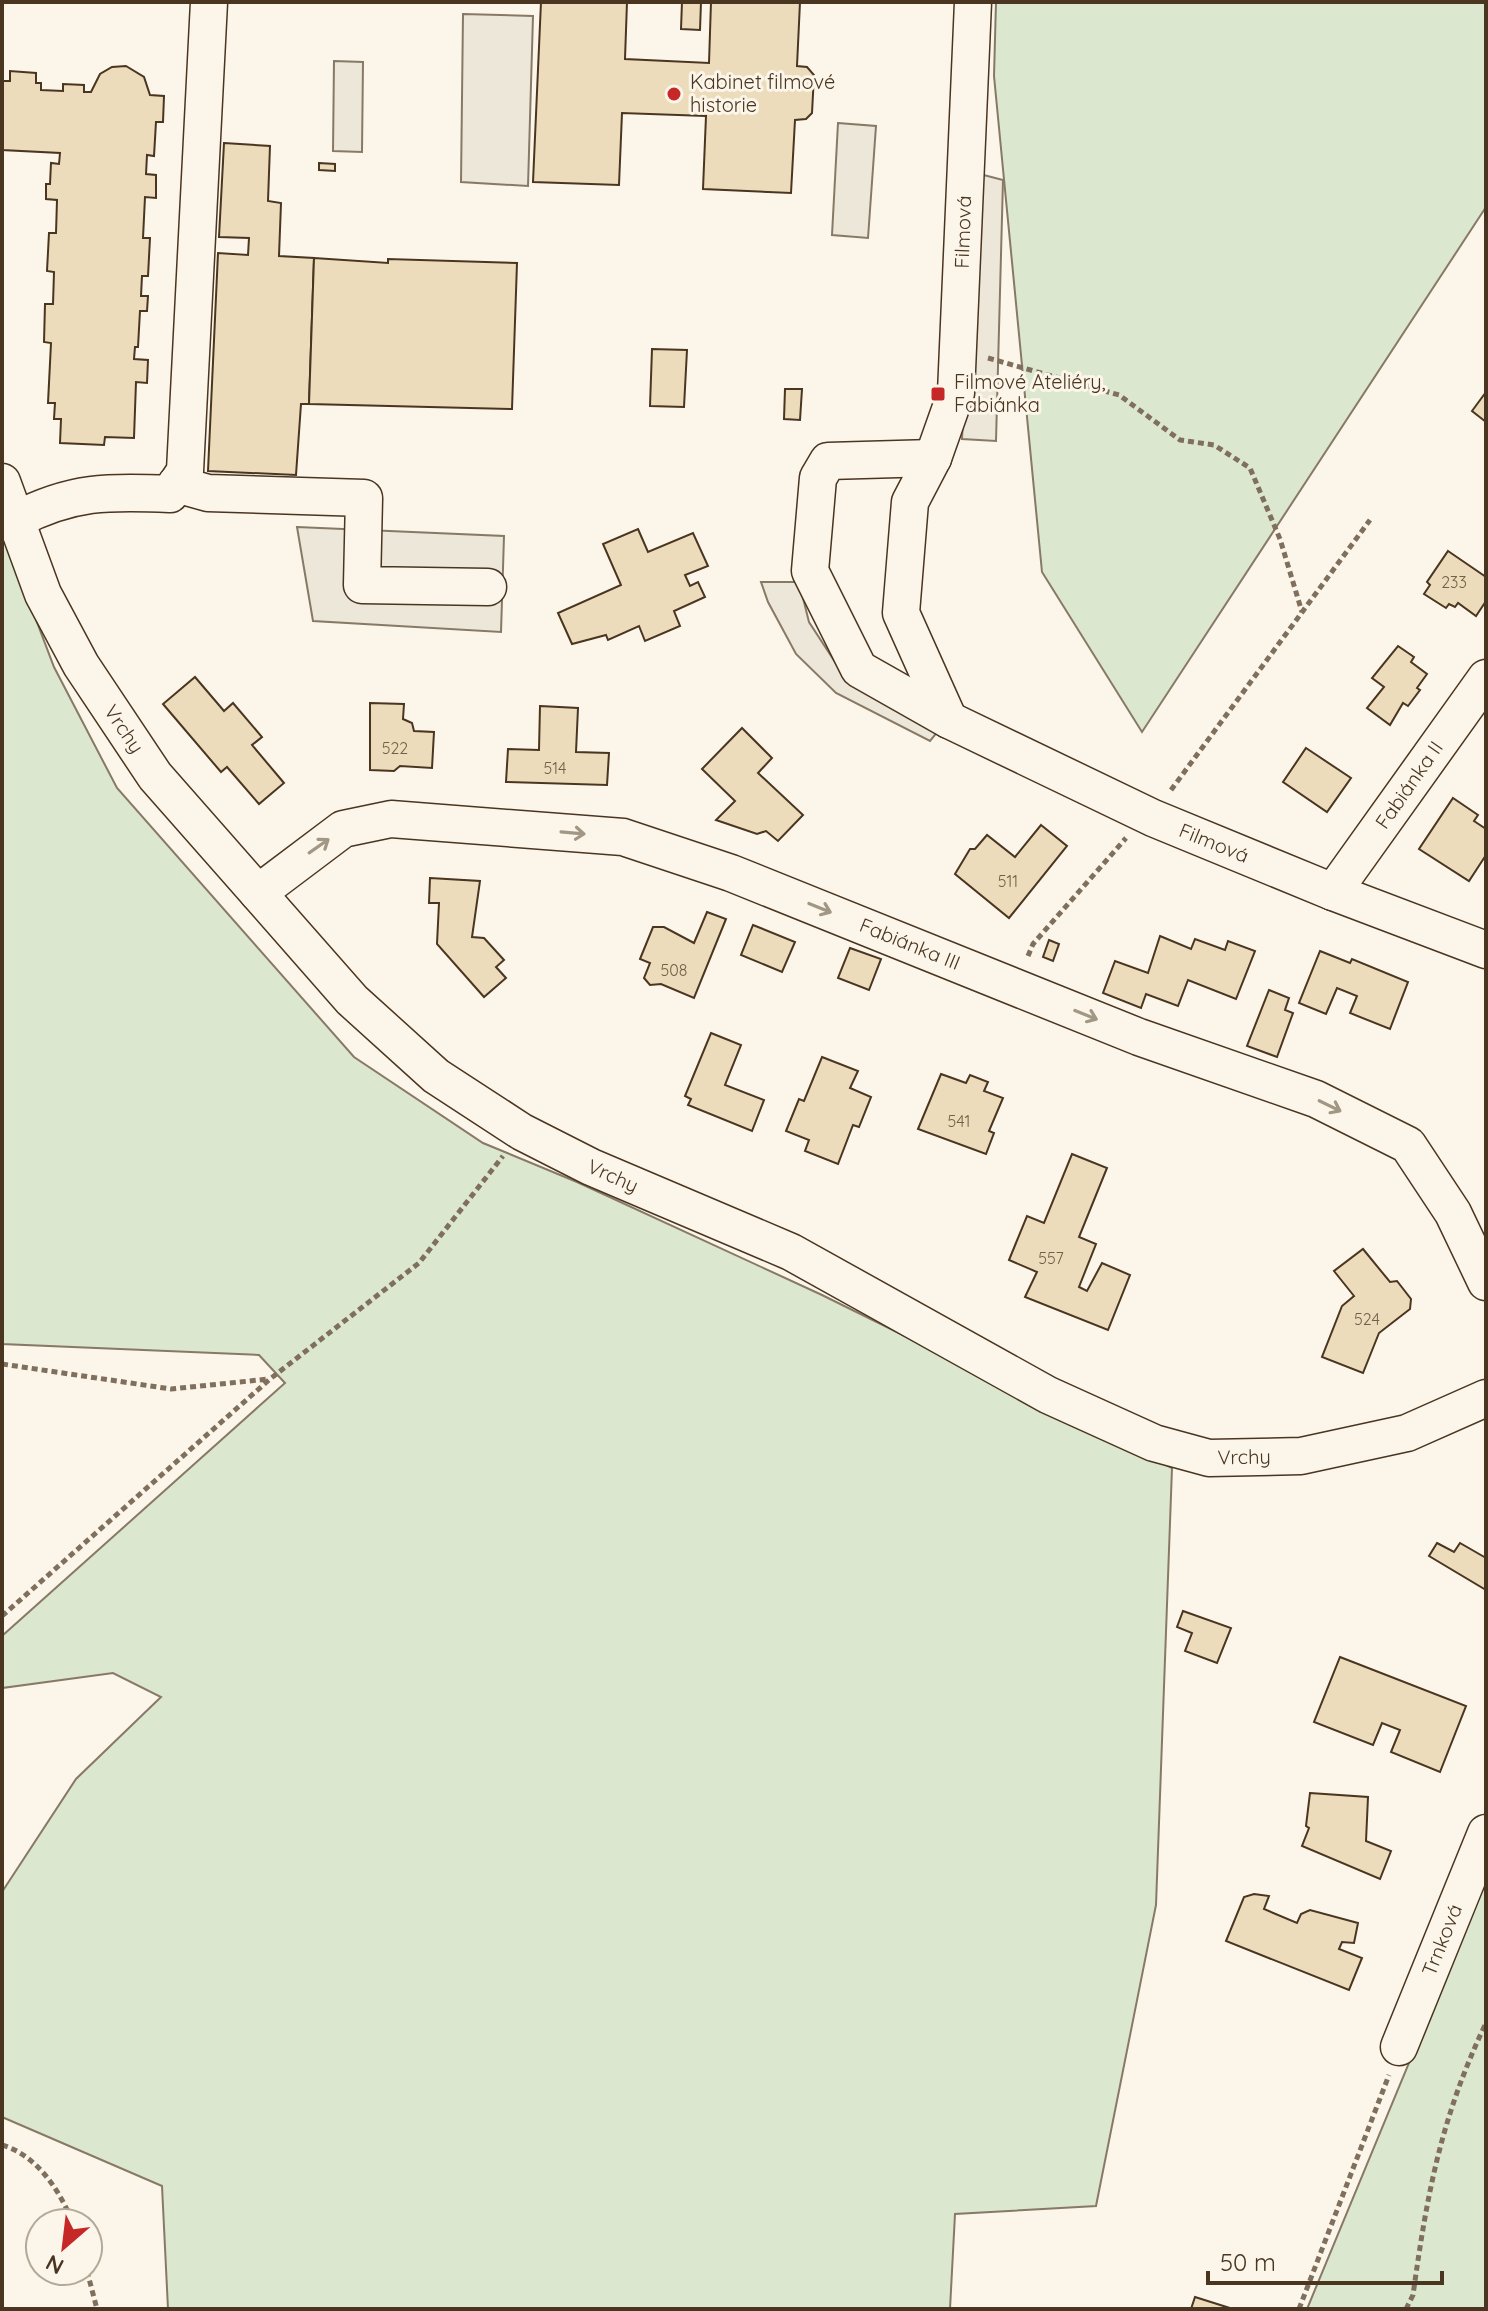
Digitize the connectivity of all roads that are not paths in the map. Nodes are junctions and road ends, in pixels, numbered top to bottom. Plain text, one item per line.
1 (209, 2) edge
2 (973, 2) edge
3 (933, 458) junction
4 (2, 482) edge
5 (176, 484) junction
6 (16, 520) junction
7 (488, 587) dead end
8 (1486, 678) edge
9 (949, 720) junction
10 (1333, 892) junction
11 (258, 893) junction
12 (1486, 950) edge
13 (1486, 1282) edge
14 (1486, 1398) edge
15 (1486, 1833) edge
16 (1399, 2047) road end

1 - 5 street
2 - 3 street, Filmová
3 - 9 street, Filmová
3 - 9 street, Filmová
4 - 6 street, Vrchy
5 - 6 street
5 - 7 street
6 - 11 street, Vrchy
8 - 10 street, Fabiánka II
9 - 10 street, Filmová
10 - 12 street, Filmová
11 -> 13 street, Fabiánka III
11 - 14 street, Vrchy
15 - 16 street, Trnková

